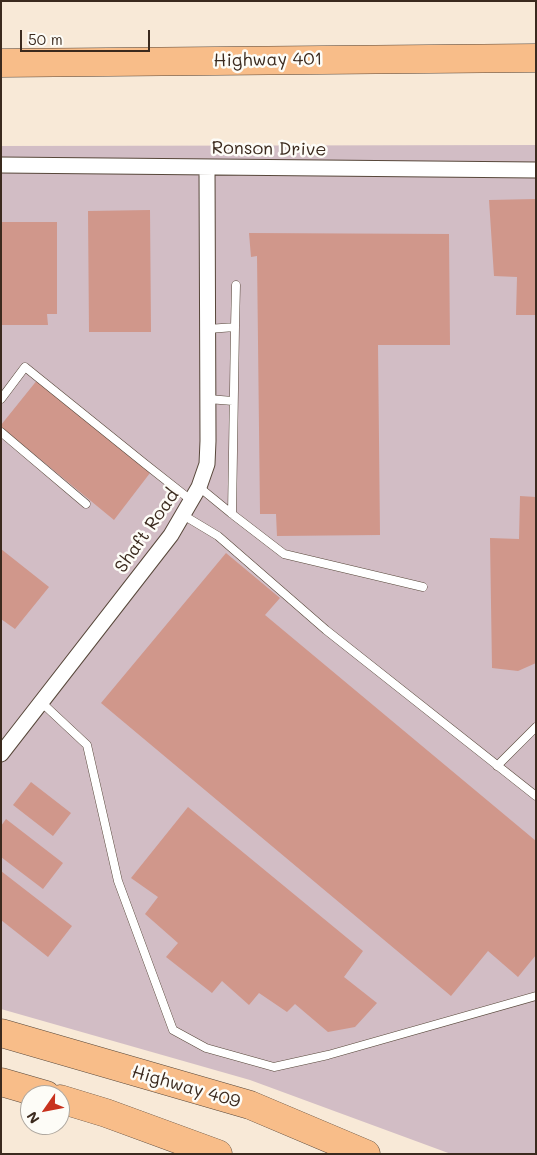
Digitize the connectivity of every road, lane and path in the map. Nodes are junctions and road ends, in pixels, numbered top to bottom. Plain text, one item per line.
1 (536, 58) edge
2 (1, 63) edge
3 (1, 165) edge
4 (207, 167) junction
5 (536, 170) edge
6 (236, 285) dead end
7 (236, 327) junction
8 (208, 329) junction
9 (1, 399) edge
10 (208, 399) junction
11 (233, 400) junction
12 (1, 432) edge
13 (199, 487) junction
14 (192, 501) junction
15 (86, 504) dead end
16 (232, 514) junction
17 (183, 516) junction
18 (423, 588) dead end
19 (42, 702) junction
20 (536, 727) edge
21 (1, 754) edge
22 (497, 766) junction
23 (536, 796) edge
24 (536, 996) edge
25 (1, 1034) edge
26 (1, 1082) edge
27 (20, 1087) edge
28 (70, 1102) edge
29 (218, 1154) edge
30 (366, 1154) edge

1 - 2 highway, Highway 401
3 - 4 street, Ronson Drive
4 - 5 street, Ronson Drive
4 - 8 street, Shaft Road
6 - 7 lane
7 - 8 lane
7 - 11 lane
8 - 10 street, Shaft Road
9 - 14 lane
10 - 11 lane
10 - 13 street, Shaft Road
11 - 16 lane
12 - 15 lane
13 - 14 street, Shaft Road
13 - 16 lane
14 - 17 street, Shaft Road
16 - 18 lane
17 - 19 street, Shaft Road
17 - 22 lane
19 - 21 street, Shaft Road
19 - 24 lane
20 - 22 lane
22 - 23 lane
25 - 30 highway, Highway 409
26 - 27 highway
28 - 29 highway

